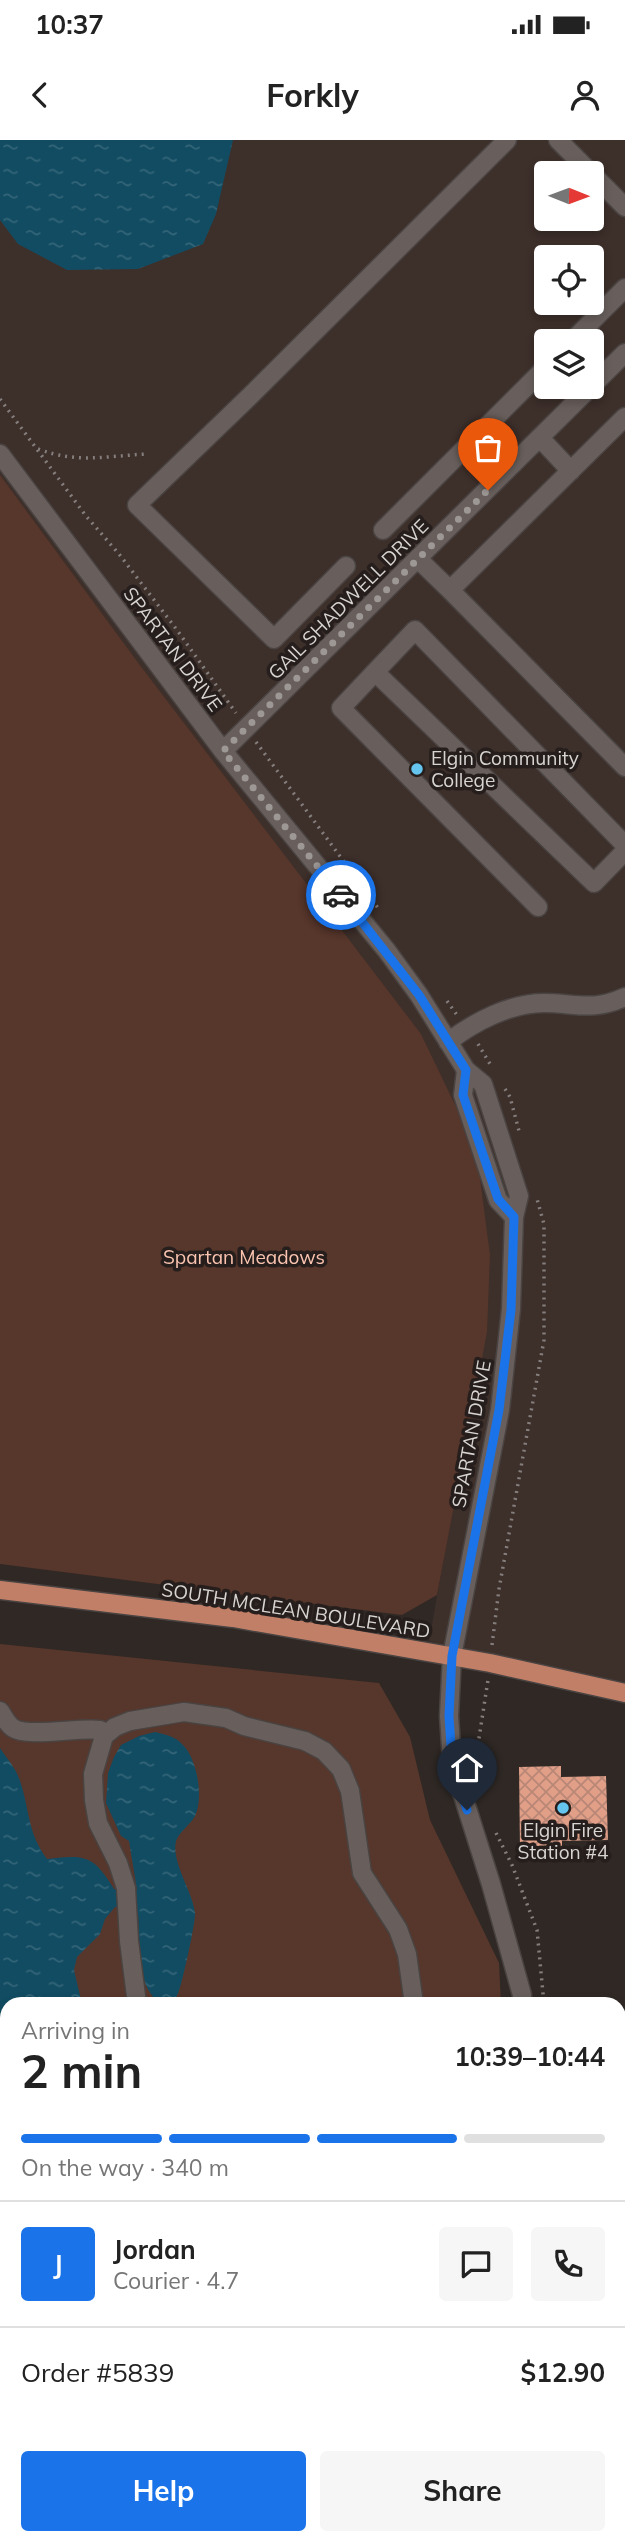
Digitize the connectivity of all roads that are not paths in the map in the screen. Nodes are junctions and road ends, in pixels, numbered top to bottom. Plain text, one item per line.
1 (507, 140) edge
2 (558, 140) edge
3 (625, 206) edge
4 (625, 288) edge
5 (584, 329) edge
6 (625, 353) edge
7 (534, 379) edge
8 (625, 417) edge
9 (540, 438) junction
10 (0, 454) edge
11 (571, 471) junction
12 (383, 530) dead end
13 (418, 559) junction
14 (346, 566) dead end
15 (450, 590) junction
16 (374, 672) junction
17 (223, 751) junction
18 (625, 767) edge
19 (625, 848) edge
20 (538, 907) dead end
21 (625, 997) edge
22 (448, 1042) junction
23 (0, 1590) edge
24 (452, 1656) junction
25 (625, 1693) edge
26 (0, 1711) edge
27 (104, 1736) junction
28 (136, 1997) edge
29 (413, 1997) edge
30 (522, 1997) edge

1 - 14 street
2 - 3 street
4 - 5 street
6 - 9 street, GAIL SHADWELL DRIVE
7 - 12 street
8 - 11 street
9 - 11 street
9 - 13 street, GAIL SHADWELL DRIVE
10 - 17 street, SPARTAN DRIVE
11 - 15 street
13 - 15 street
13 - 17 street, GAIL SHADWELL DRIVE
15 - 18 street
16 - 19 street
16 - 19 street
16 - 20 street
17 - 22 street, SPARTAN DRIVE
21 - 22 street
22 - 24 street, SPARTAN DRIVE
23 - 24 main road, SOUTH MCLEAN BOULEVARD
24 - 25 main road, SOUTH MCLEAN BOULEVARD
24 - 30 street, SPARTAN DRIVE
26 - 27 street
27 - 28 street
27 - 29 street

